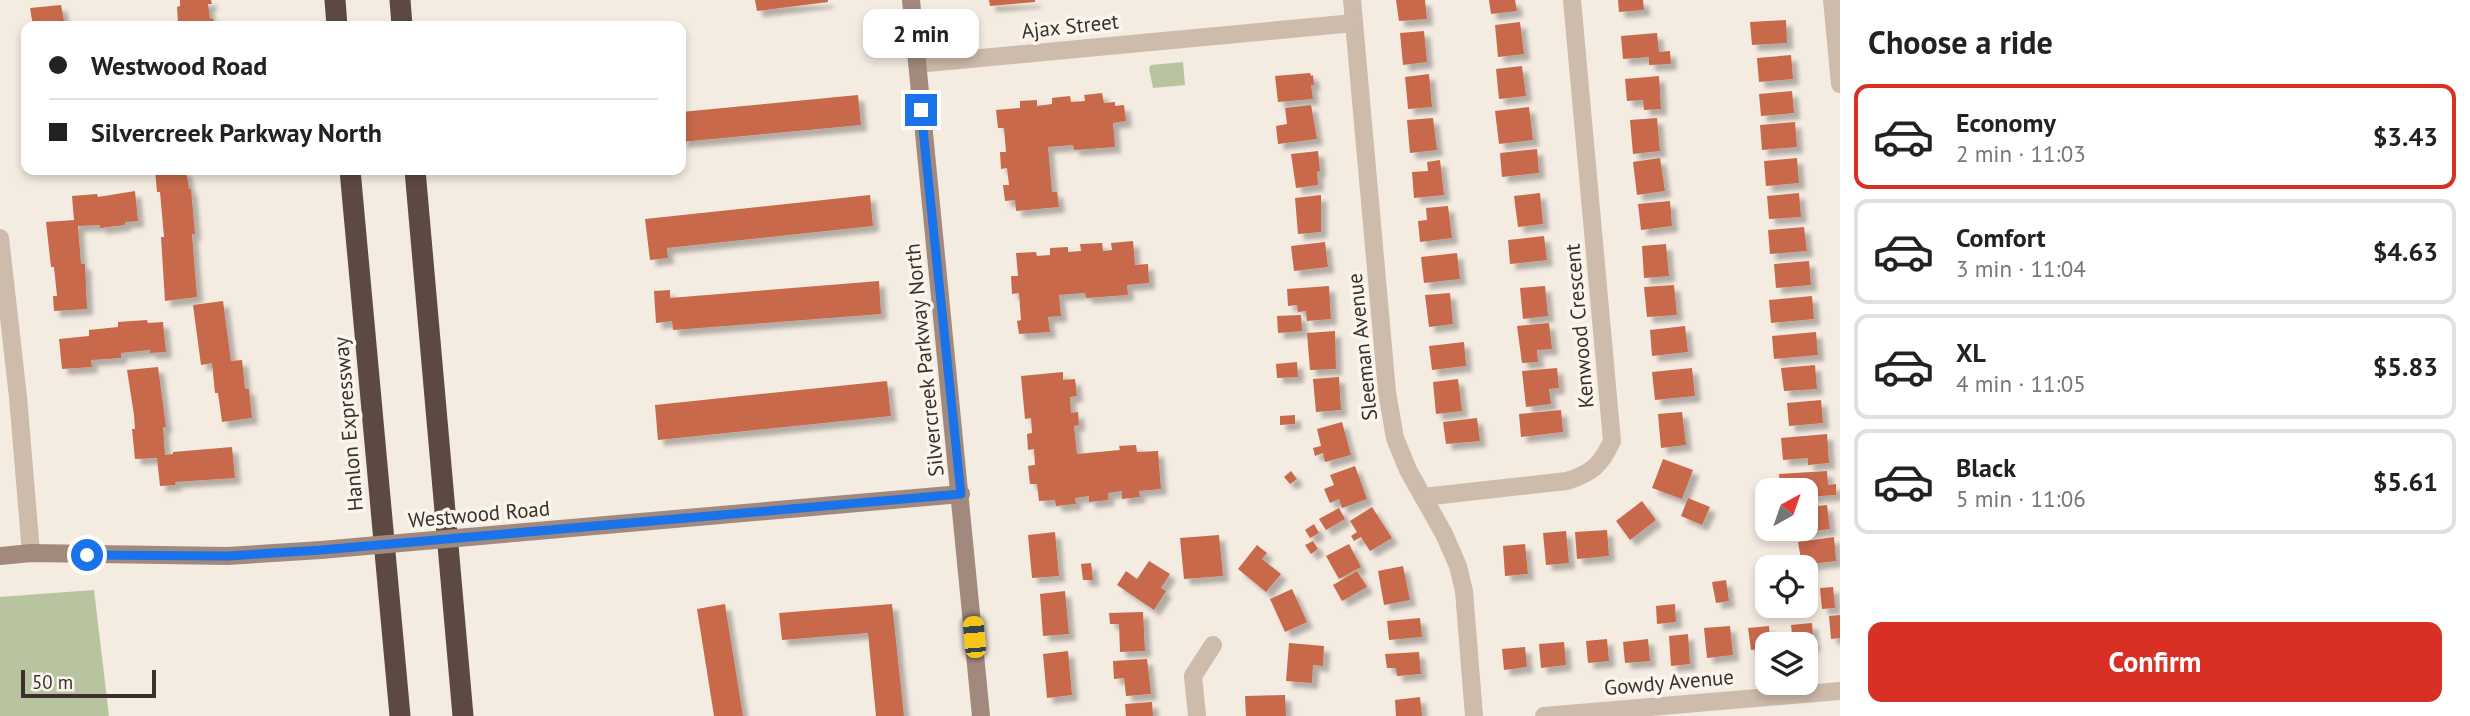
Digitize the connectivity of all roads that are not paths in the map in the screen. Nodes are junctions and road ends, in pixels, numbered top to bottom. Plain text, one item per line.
1 (335, 0) edge
2 (400, 0) edge
3 (911, 0) edge
4 (1352, 0) edge
5 (1573, 0) edge
6 (1832, 0) edge
7 (337, 21) edge
8 (402, 21) edge
9 (1354, 23) junction
10 (917, 64) junction
11 (1840, 84) edge
12 (350, 175) edge
13 (415, 175) edge
14 (0, 238) edge
15 (3, 286) edge
16 (961, 494) junction
17 (1423, 497) junction
18 (31, 553) junction
19 (0, 555) edge
20 (1213, 645) dead end
21 (1840, 691) edge
22 (400, 716) edge
23 (463, 716) edge
24 (981, 716) edge
25 (1197, 716) edge
26 (1474, 716) edge
27 (1544, 716) edge

1 - 7 highway
2 - 8 highway
3 - 10 street, Silvercreek Parkway North
4 - 9 street, Sleeman Avenue
5 - 17 street, Kenwood Crescent
6 - 11 street
9 - 10 street, Ajax Street
9 - 17 street, Sleeman Avenue
10 - 16 street, Silvercreek Parkway North
12 - 22 highway, Hanlon Expressway
13 - 23 highway
14 - 15 street
15 - 18 street
16 - 18 street, Westwood Road, bridge
16 - 24 street, Silvercreek Parkway North
17 - 26 street, Sleeman Avenue
18 - 19 street, Westwood Road
20 - 25 street
21 - 27 street, Gowdy Avenue

